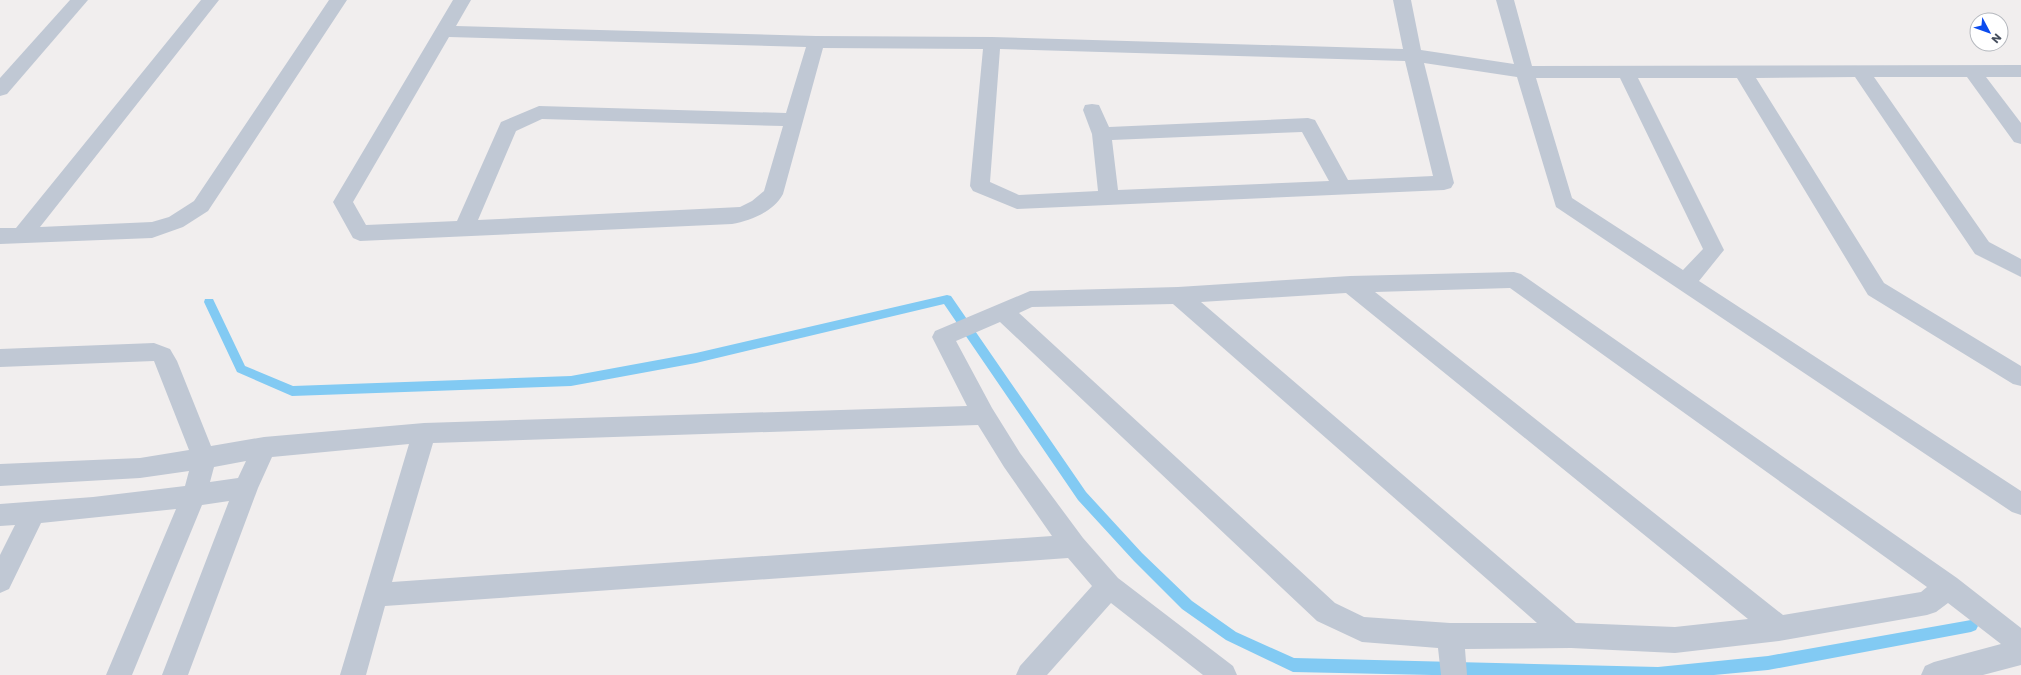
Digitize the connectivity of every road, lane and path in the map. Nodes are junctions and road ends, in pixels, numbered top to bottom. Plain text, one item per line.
1 (79, 0) edge
2 (210, 0) edge
3 (338, 0) edge
4 (462, 0) edge
5 (1402, 0) edge
6 (1505, 0) edge
7 (443, 32) junction
8 (816, 42) junction
9 (992, 42) junction
10 (1413, 55) junction
11 (1860, 71) junction
12 (1972, 71) junction
13 (2021, 71) edge
14 (1525, 72) junction
15 (1626, 72) junction
16 (1743, 72) junction
17 (0, 90) edge
18 (1092, 110) dead end
19 (794, 120) junction
20 (1102, 134) junction
21 (2021, 137) edge
22 (1343, 188) junction
23 (1109, 198) junction
24 (464, 228) junction
25 (22, 235) junction
26 (0, 236) edge
27 (2021, 268) edge
28 (1685, 282) junction
29 (1350, 284) junction
30 (1178, 295) junction
31 (1003, 311) junction
32 (0, 358) edge
33 (2021, 377) edge
34 (984, 416) junction
35 (424, 434) junction
36 (264, 447) junction
37 (204, 458) junction
38 (0, 476) edge
39 (246, 488) junction
40 (194, 496) junction
41 (2021, 504) edge
42 (34, 513) junction
43 (0, 515) edge
44 (1074, 546) junction
45 (0, 581) edge
46 (1109, 586) junction
47 (1948, 587) junction
48 (374, 595) junction
49 (1779, 628) junction
50 (1571, 635) junction
51 (2021, 644) edge
52 (2021, 652) edge
53 (1452, 657) edge
54 (119, 675) edge
55 (175, 675) edge
56 (353, 675) edge
57 (1029, 675) edge
58 (1224, 675) edge
59 (1934, 675) edge

1 - 17 street
2 - 25 street
3 - 25 street
4 - 7 street
5 - 10 street
6 - 14 street
7 - 8 street
7 - 24 street
8 - 9 street
8 - 19 street
9 - 10 street
9 - 23 street
10 - 14 street
10 - 22 street
11 - 12 street
11 - 16 street
11 - 27 street
12 - 13 street
12 - 21 street
14 - 15 street
14 - 28 street
15 - 16 street
15 - 28 street
16 - 33 street
18 - 20 street
19 - 24 street
19 - 24 street
20 - 22 street
20 - 23 street
22 - 23 street
25 - 26 street
28 - 41 street
29 - 30 street
29 - 47 street
29 - 49 street
30 - 31 street
30 - 50 street
31 - 34 street
31 - 53 street
32 - 37 street
34 - 35 street
34 - 44 street
35 - 36 street
35 - 48 street
36 - 37 street
36 - 39 street
37 - 38 street
37 - 40 street
39 - 40 street
39 - 55 street
40 - 42 street
40 - 54 street
42 - 43 street
42 - 45 street
44 - 46 street
44 - 48 street
46 - 57 street
46 - 58 street
47 - 49 street
47 - 51 street
48 - 56 street
49 - 50 street
50 - 53 street
52 - 59 street

